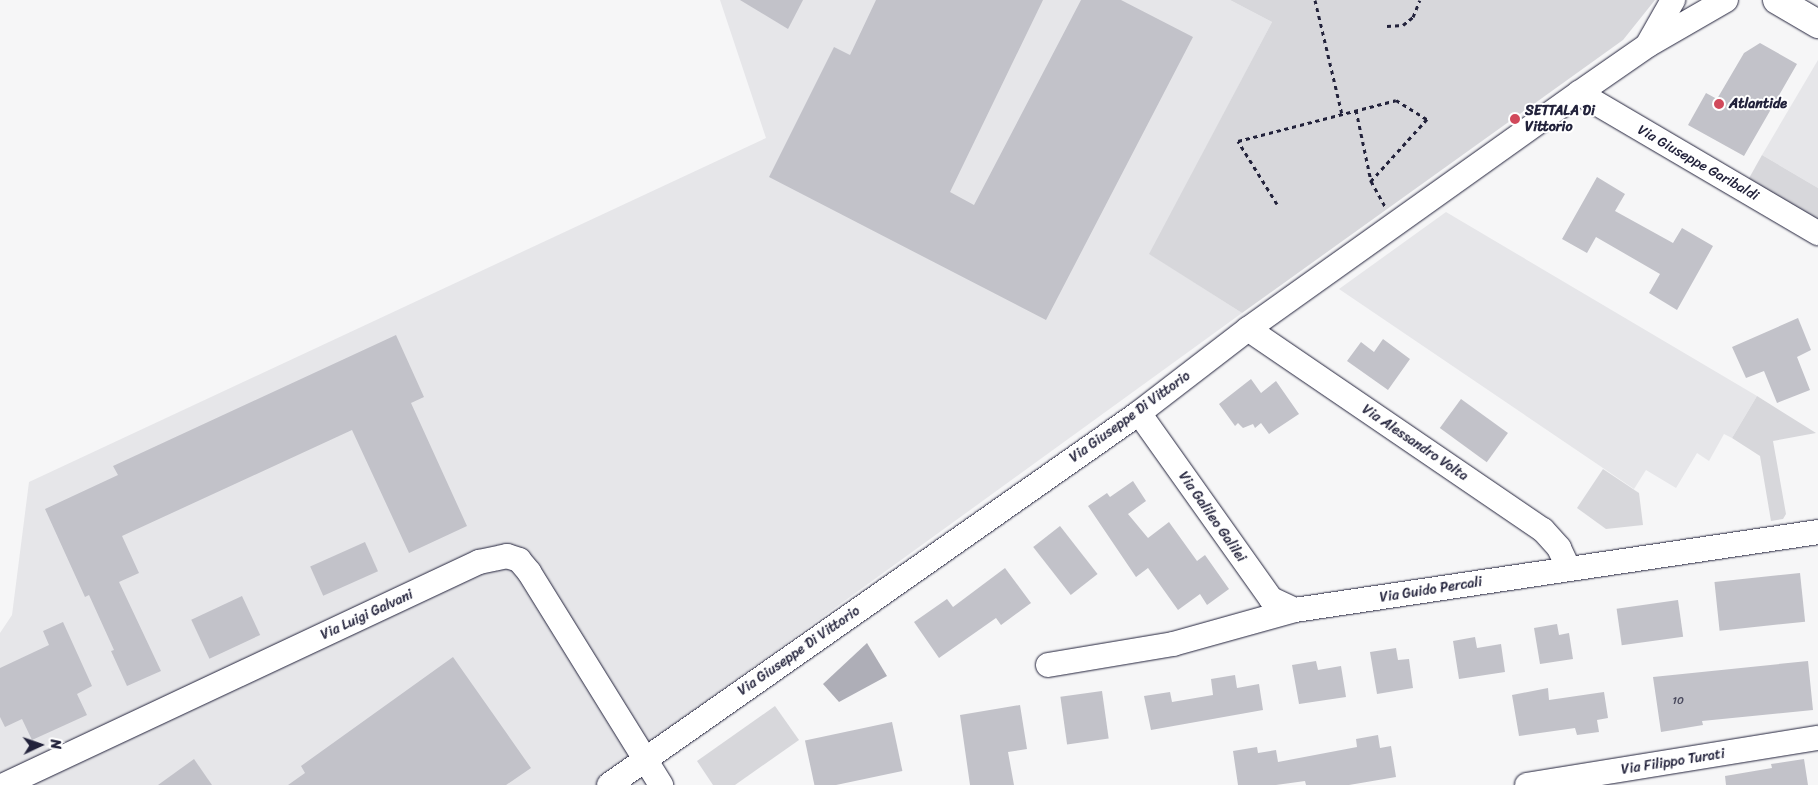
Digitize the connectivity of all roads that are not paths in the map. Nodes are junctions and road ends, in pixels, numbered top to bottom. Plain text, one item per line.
1 (1674, 0) edge
2 (1726, 0) edge
3 (1777, 0) edge
4 (1818, 24) edge
5 (1648, 45) junction
6 (1579, 93) junction
7 (1818, 233) edge
8 (1248, 330) junction
9 (1138, 413) junction
10 (1818, 532) edge
11 (1569, 569) junction
12 (1295, 610) junction
13 (1048, 665) dead end
14 (1818, 738) edge
15 (646, 758) junction
16 (1542, 784) edge
17 (4, 785) edge
18 (608, 785) edge
19 (661, 785) edge

1 - 5 street, Via Giuseppe Di Vittorio
2 - 5 street, Via Giuseppe Di Vittorio
3 - 4 main road
5 - 6 street, Via Giuseppe Di Vittorio
6 - 7 street, Via Giuseppe Garibaldi
6 - 8 street, Via Giuseppe Di Vittorio
8 - 9 street, Via Giuseppe Di Vittorio
8 - 11 street, Via Alessandro Volta
9 - 12 street, Via Galileo Galilei
9 - 15 street, Via Giuseppe Di Vittorio
10 - 11 street, Via Guido Percali
11 - 12 street, Via Guido Percali
12 - 13 street, Via Guido Percali
14 - 16 street, Via Filippo Turati
15 - 17 street, Via Luigi Galvani
15 - 18 street, Via Giuseppe Di Vittorio
15 - 19 street, Via Luigi Galvani

